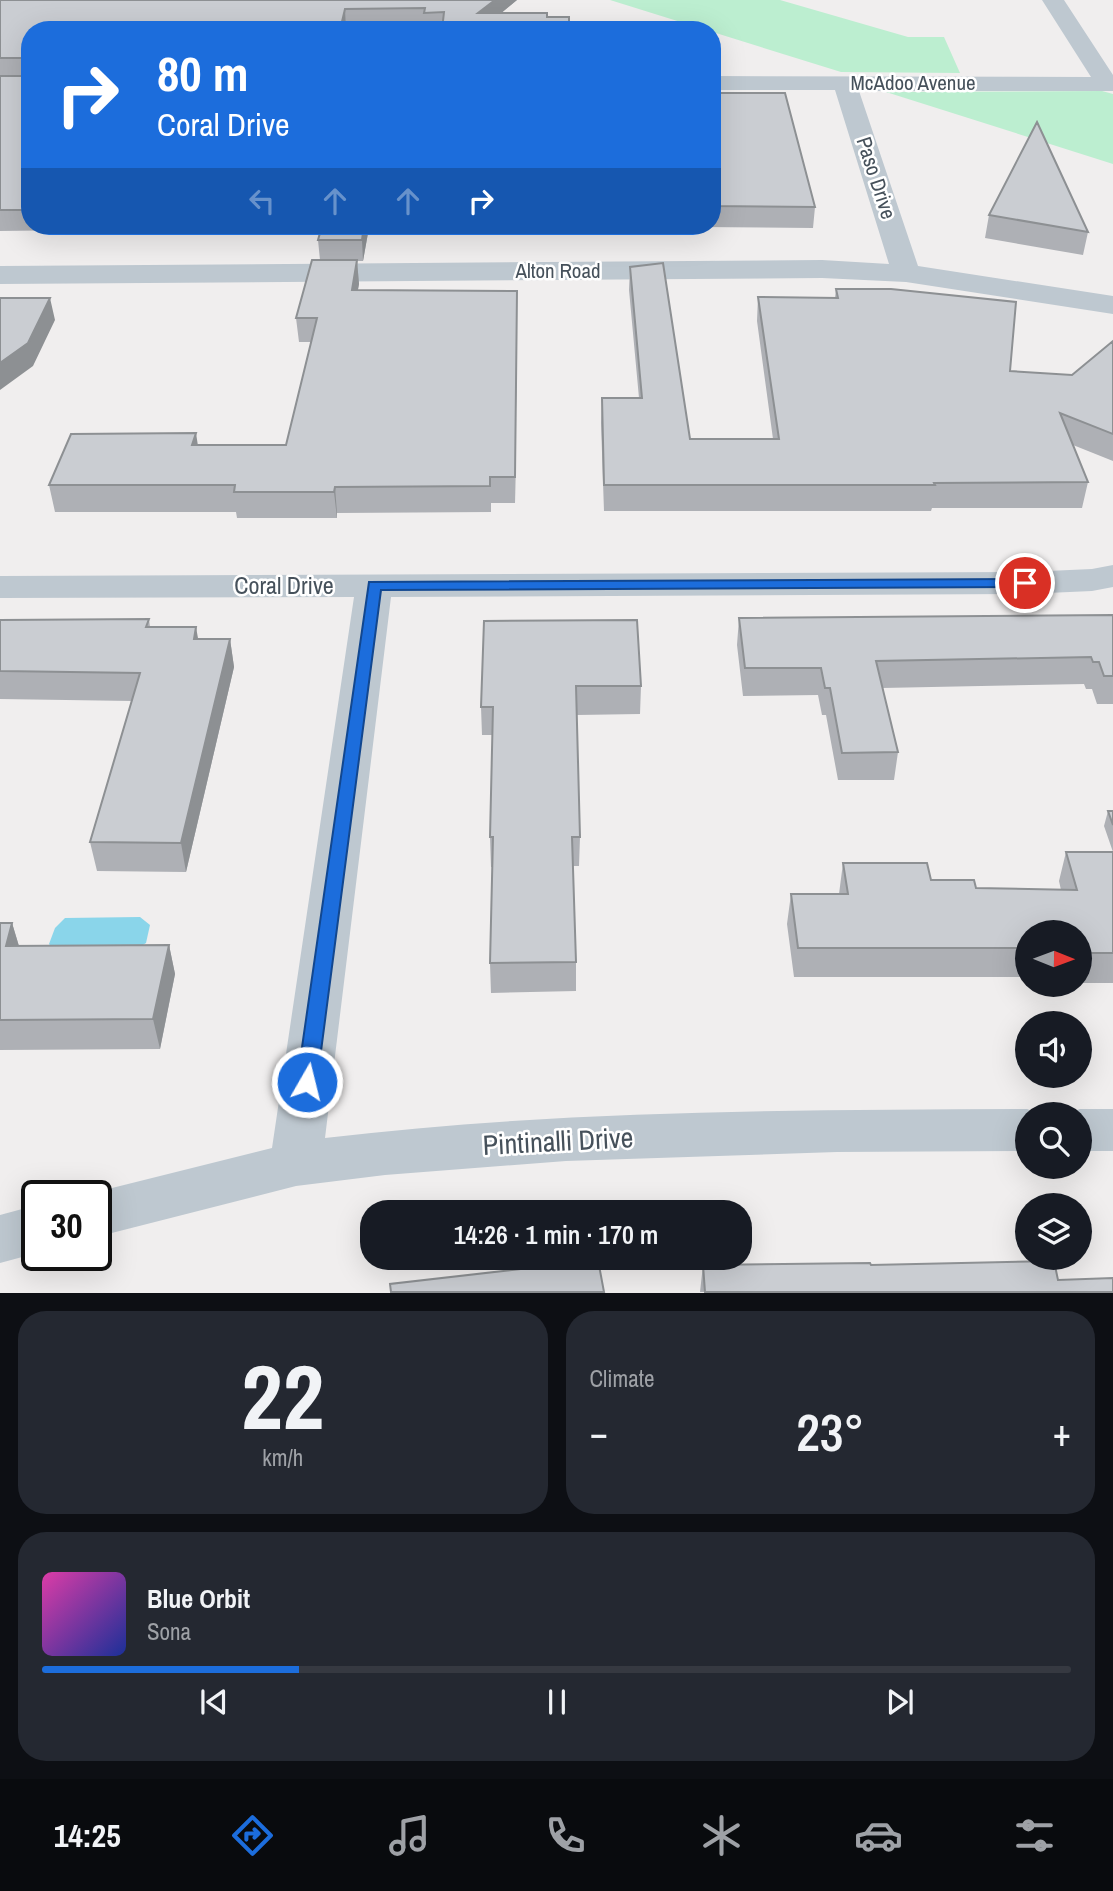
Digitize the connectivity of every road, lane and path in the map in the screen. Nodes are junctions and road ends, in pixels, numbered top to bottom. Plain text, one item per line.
1 (1053, 0) edge
2 (721, 83) edge
3 (845, 83) junction
4 (1110, 84) edge
5 (906, 274) junction
6 (0, 275) edge
7 (1113, 305) edge
8 (1113, 576) edge
9 (374, 586) junction
10 (0, 587) edge
11 (1015, 1130) edge
12 (1092, 1130) edge
13 (1113, 1130) edge
14 (296, 1164) junction
15 (112, 1210) edge
16 (21, 1233) edge
17 (0, 1239) edge

1 - 4 street
2 - 3 street, McAdoo Avenue
3 - 4 street, McAdoo Avenue
3 - 5 street, Paso Drive
5 - 6 street, Alton Road
5 - 7 street, Alton Road
8 - 9 street, Coral Drive
9 - 10 street, Coral Drive
9 - 14 street
11 - 14 street, Pintinalli Drive
12 - 13 street
14 - 15 street, Pintinalli Drive
16 - 17 street

